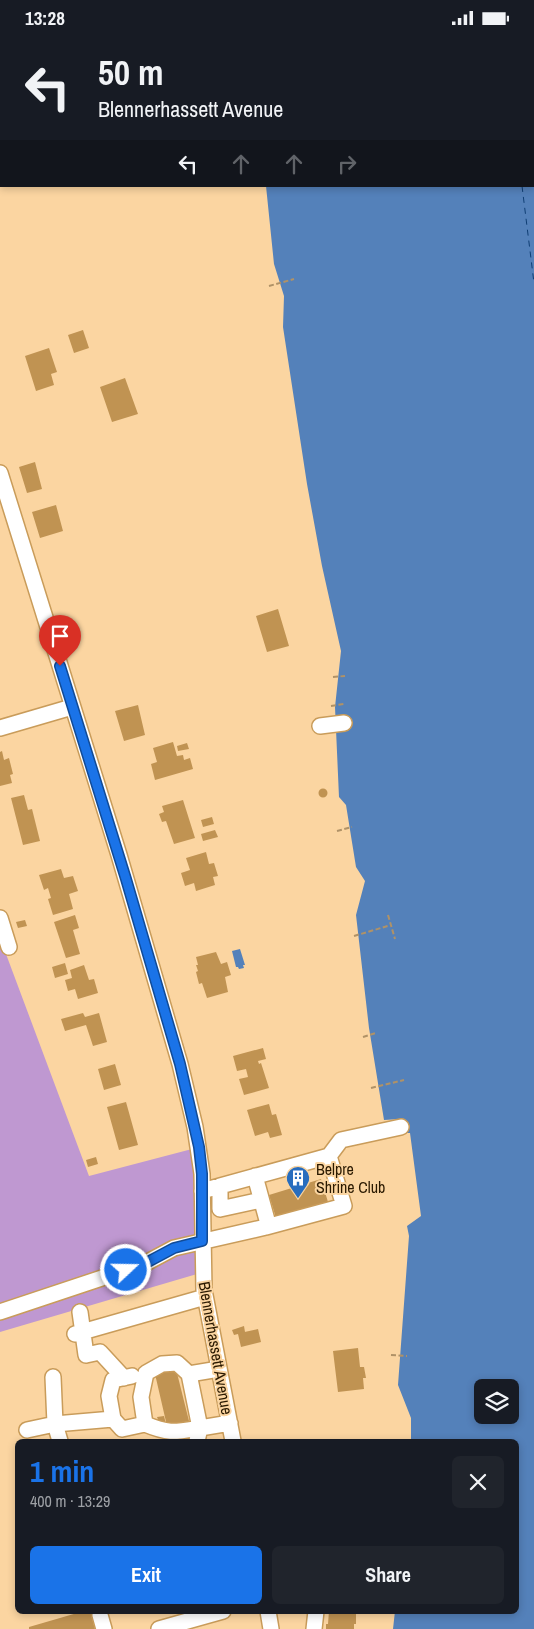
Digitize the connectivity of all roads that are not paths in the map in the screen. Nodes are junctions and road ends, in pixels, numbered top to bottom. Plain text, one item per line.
1 (0, 473) edge
2 (72, 707) junction
3 (344, 723) dead end
4 (320, 726) dead end
5 (0, 728) edge
6 (0, 918) edge
7 (9, 947) dead end
8 (401, 1127) dead end
9 (329, 1156) junction
10 (255, 1177) junction
11 (220, 1186) junction
12 (202, 1191) junction
13 (261, 1200) junction
14 (266, 1227) junction
15 (202, 1241) junction
16 (205, 1297) junction
17 (0, 1312) edge
18 (80, 1312) dead end
19 (78, 1333) junction
20 (218, 1369) junction
21 (146, 1373) junction
22 (189, 1374) junction
23 (53, 1377) dead end
24 (124, 1377) junction
25 (113, 1419) junction
26 (230, 1423) junction
27 (56, 1424) junction
28 (146, 1424) junction
29 (27, 1430) dead end
30 (199, 1435) edge
31 (60, 1439) edge
32 (233, 1439) edge
33 (212, 1614) edge
34 (268, 1614) edge
35 (316, 1614) edge
36 (159, 1629) edge
37 (271, 1629) edge
38 (314, 1629) edge

1 - 2 street, Blennerhassett Avenue
2 - 5 street
2 - 12 street, Blennerhassett Avenue
3 - 4 street
6 - 7 street
8 - 9 street
9 - 10 street
9 - 14 street
10 - 11 street
10 - 13 street
11 - 12 street
11 - 13 street
12 - 15 street, Blennerhassett Avenue
13 - 14 street
14 - 15 street
15 - 16 street, Blennerhassett Avenue
15 - 17 street
16 - 19 street
16 - 20 street, Blennerhassett Avenue
18 - 19 street
19 - 24 street
20 - 22 street
20 - 26 street, Blennerhassett Avenue
21 - 22 street
21 - 24 street
21 - 28 street
22 - 30 street
23 - 27 street
24 - 25 street
25 - 27 street
25 - 28 street
26 - 30 street
26 - 32 street, Blennerhassett Avenue
27 - 29 street
27 - 31 street
28 - 30 street
33 - 36 street
34 - 37 street
35 - 38 street

